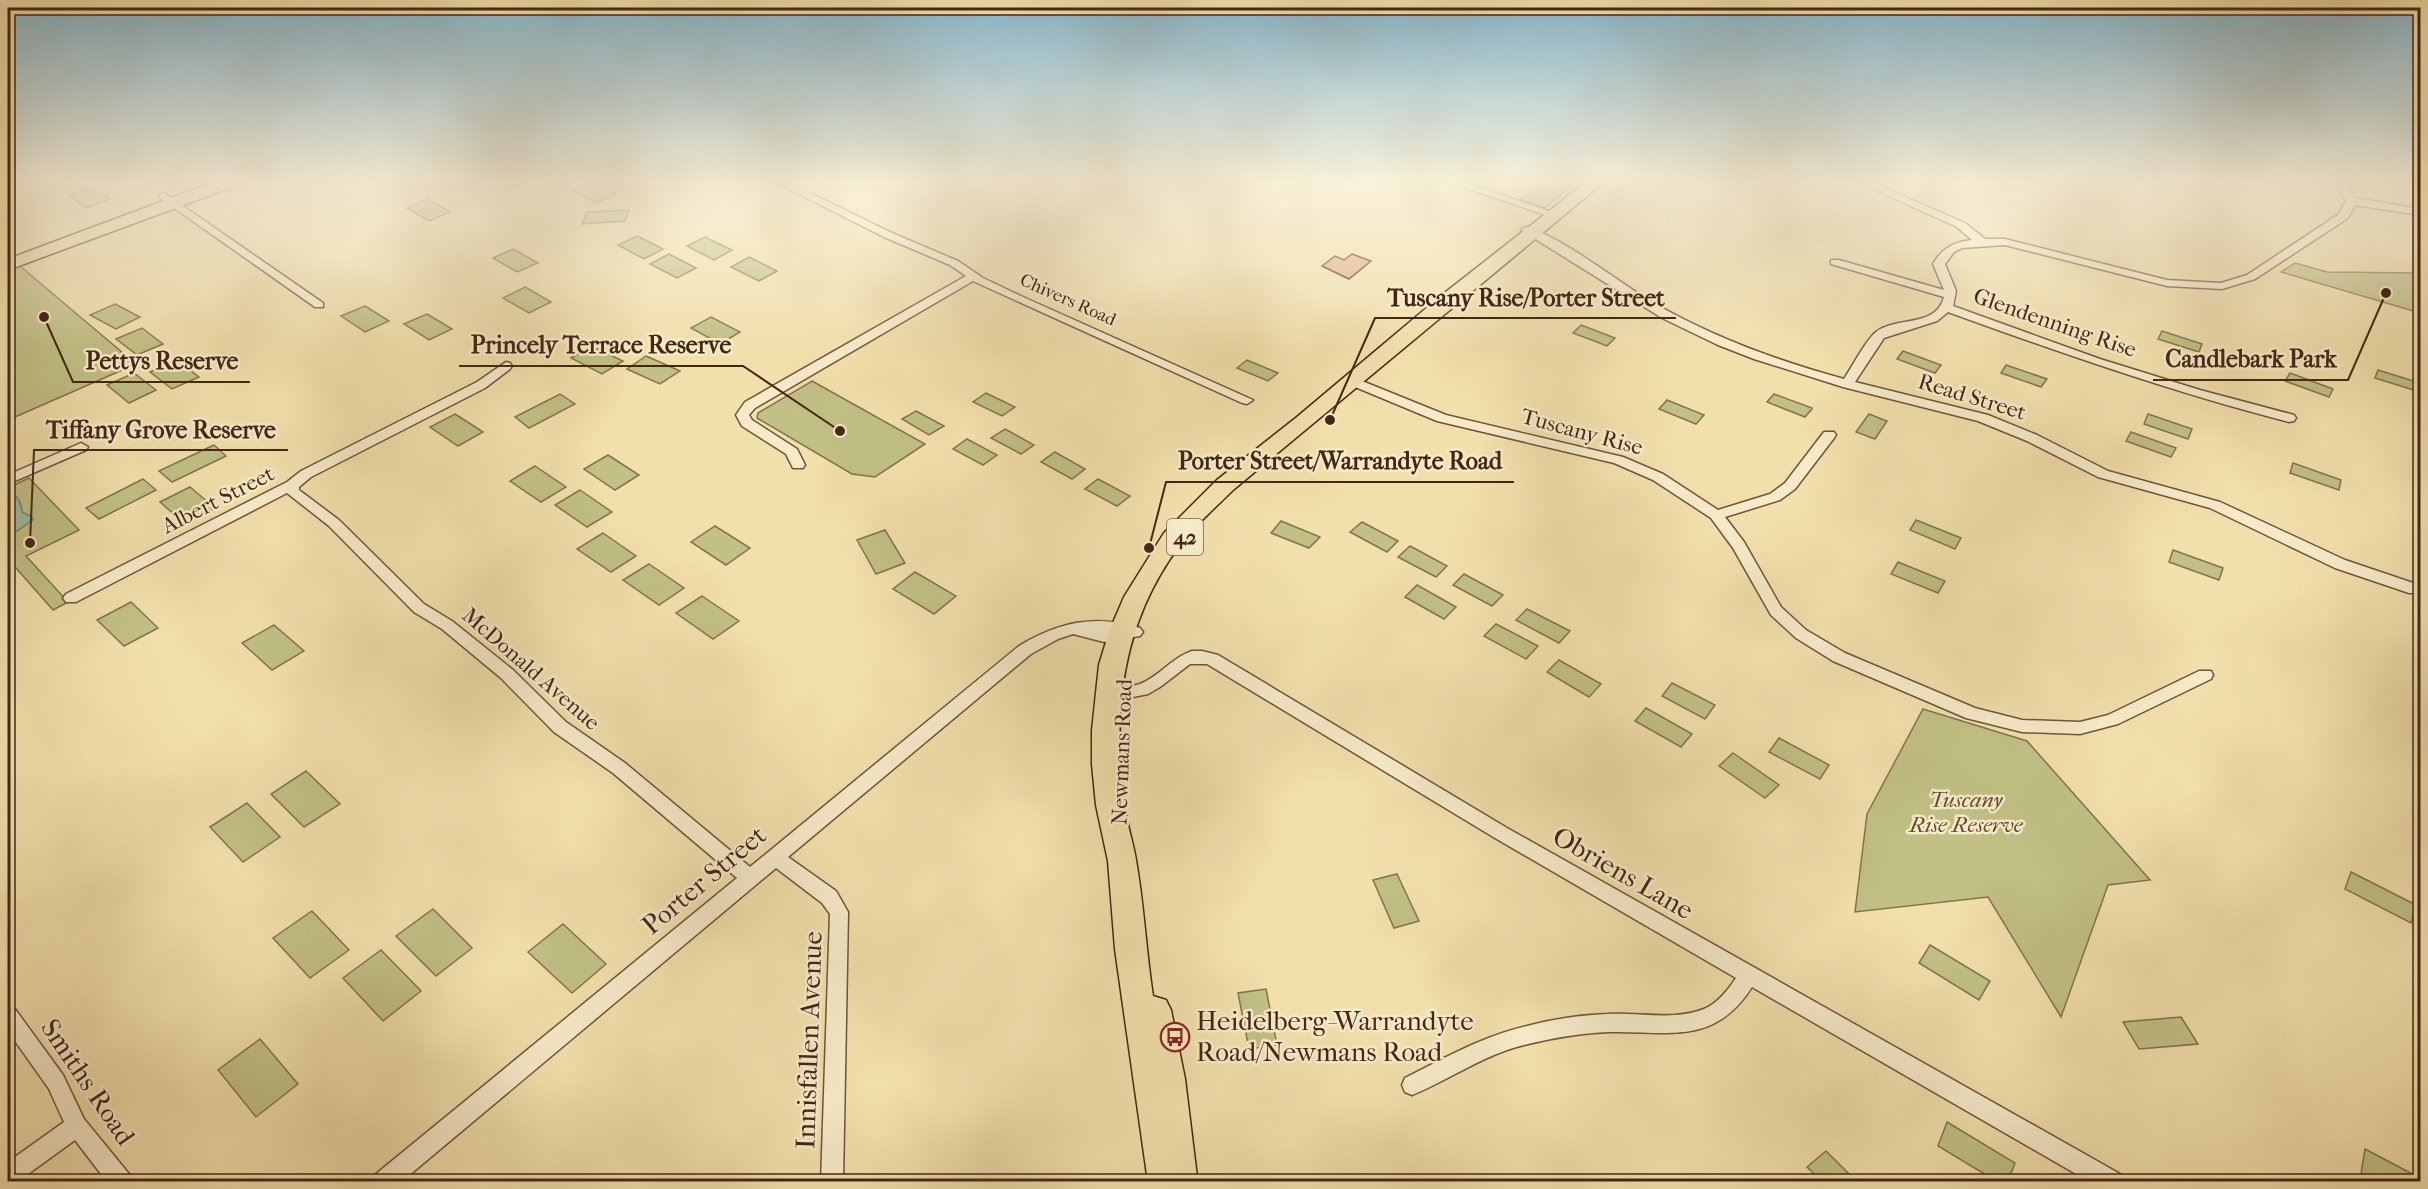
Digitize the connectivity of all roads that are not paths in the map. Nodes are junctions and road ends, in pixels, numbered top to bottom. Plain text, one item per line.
1 (57, 237) edge
2 (76, 237) edge
3 (223, 237) edge
4 (892, 237) edge
5 (1523, 237) edge
6 (1539, 237) edge
7 (1976, 237) edge
8 (2311, 237) edge
9 (1982, 242) junction
10 (8, 254) edge
11 (1835, 262) dead end
12 (8, 265) edge
13 (974, 276) junction
14 (1948, 302) junction
15 (319, 305) dead end
16 (506, 366) dead end
17 (1352, 381) junction
18 (1847, 384) junction
19 (1247, 400) dead end
20 (2289, 418) dead end
21 (1829, 435) dead end
22 (81, 447) dead end
23 (798, 465) dead end
24 (8, 480) edge
25 (292, 485) junction
26 (1716, 514) junction
27 (2414, 589) dead end
28 (71, 598) dead end
29 (1125, 632) junction
30 (2205, 675) dead end
31 (1115, 692) junction
32 (1120, 849) junction
33 (776, 858) junction
34 (751, 879) junction
35 (1749, 975) junction
36 (8, 1015) edge
37 (1412, 1085) dead end
38 (77, 1126) junction
39 (8, 1175) edge
40 (121, 1182) edge
41 (384, 1182) edge
42 (832, 1182) edge
43 (1165, 1182) edge
44 (1180, 1182) edge
45 (2112, 1182) edge

1 - 10 main road
2 - 12 main road
3 - 15 street
4 - 13 street, Chivers Road
5 - 17 main road, 42
6 - 18 street, Read Street
7 - 9 street
8 - 9 street
9 - 14 street
11 - 14 street, Glendenning Rise
13 - 19 street, Chivers Road
13 - 23 street
14 - 18 street
14 - 20 street, Glendenning Rise
16 - 25 street, Albert Street
17 - 26 street, Tuscany Rise
17 - 29 main road, 42
18 - 27 street, Read Street
21 - 26 street
22 - 24 street
25 - 28 street, Albert Street
25 - 34 street, McDonald Avenue
26 - 30 street, Tuscany Rise
29 - 31 main road, Newmans Road / 42
29 - 33 street, Porter Street
31 - 32 main road, Newmans Road / 42
31 - 35 street, Obriens Lane
32 - 43 main road, Newmans Road / 42
32 - 44 main road, Newmans Road / 42
33 - 34 street, Porter Street
33 - 42 street, Innisfallen Avenue
34 - 41 street, Porter Street
35 - 37 street
35 - 45 street, Obriens Lane
36 - 38 street, Smiths Road
38 - 39 street
38 - 40 street, Smiths Road

